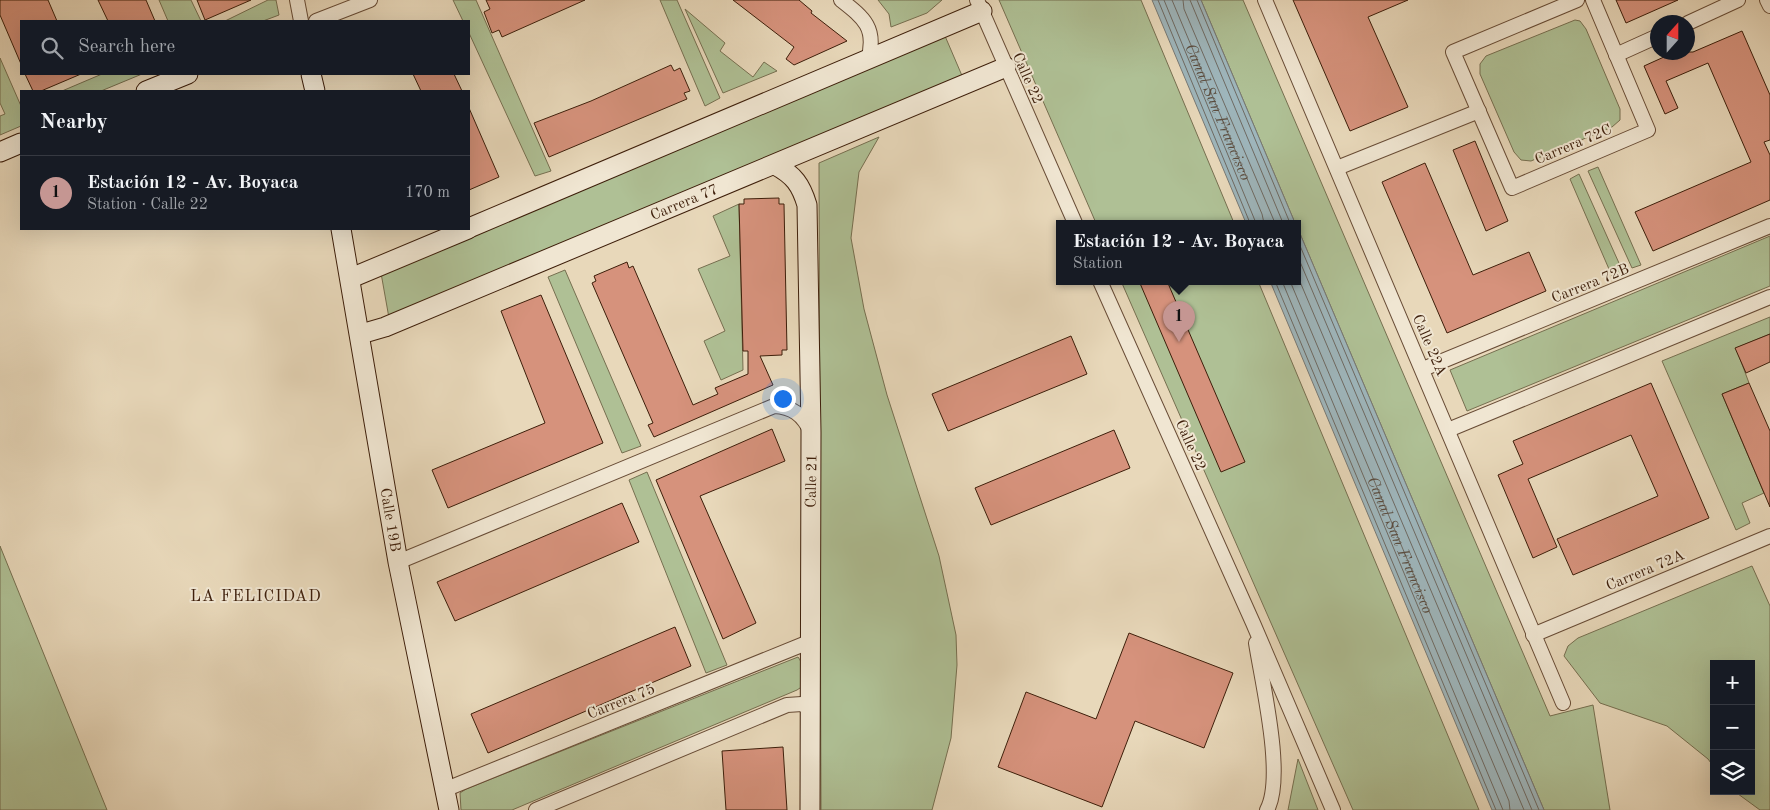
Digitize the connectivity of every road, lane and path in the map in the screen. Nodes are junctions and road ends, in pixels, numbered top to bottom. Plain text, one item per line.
1 (297, 0) edge
2 (370, 0) edge
3 (840, 0) edge
4 (1265, 0) edge
5 (1577, 0) edge
6 (1592, 0) edge
7 (1738, 0) edge
8 (1768, 0) edge
9 (979, 6) edge
10 (1770, 6) edge
11 (301, 20) edge
12 (319, 20) edge
13 (1695, 20) edge
14 (1650, 40) edge
15 (1616, 55) junction
16 (868, 60) junction
17 (1006, 68) junction
18 (186, 75) edge
19 (311, 75) edge
20 (148, 90) edge
21 (315, 90) edge
22 (1479, 111) junction
23 (20, 143) edge
24 (0, 152) edge
25 (776, 165) junction
26 (1337, 168) junction
27 (1074, 220) edge
28 (1770, 226) edge
29 (470, 228) edge
30 (342, 230) edge
31 (466, 230) edge
32 (351, 278) junction
33 (1102, 285) edge
34 (1770, 297) edge
35 (361, 334) junction
36 (1423, 369) junction
37 (1448, 430) junction
38 (811, 432) junction
39 (1770, 536) edge
40 (398, 562) junction
41 (1253, 623) junction
42 (1533, 635) junction
43 (809, 642) junction
44 (1563, 703) dead end
45 (812, 711) junction
46 (444, 790) junction
47 (449, 810) edge
48 (536, 810) edge
49 (810, 810) edge
50 (1267, 810) edge
51 (1333, 810) edge

1 - 11 street
2 - 12 street
3 - 16 street
4 - 26 street, Calle 22A
5 - 22 street, Carrera 72C
6 - 15 street, Carrera 72C
7 - 13 street
8 - 10 street
9 - 16 street
9 - 17 street, Calle 22
14 - 15 street
15 - 22 street, Carrera 72C
16 - 29 street
17 - 25 street, Carrera 77
17 - 27 street, Calle 22
18 - 20 street
19 - 21 street
22 - 26 street
23 - 24 street
25 - 35 street, Carrera 77
25 - 38 street, Calle 21
26 - 36 street, Calle 22A
28 - 36 street, Carrera 72B
30 - 32 street, Calle 19B
31 - 32 street
32 - 35 street, Calle 19B
33 - 41 street, Calle 22
34 - 37 street
35 - 40 street, Calle 19B
36 - 37 street, Calle 22A
37 - 42 street, Calle 22A
38 - 40 street
38 - 43 street, Calle 21
39 - 42 street, Carrera 72A
40 - 46 street, Calle 19B
41 - 50 street, Calle 22
41 - 51 street, Calle 22
42 - 44 street, Calle 22A
43 - 45 street, Calle 21
43 - 46 street, Carrera 75
45 - 48 street
45 - 49 street, Calle 21
46 - 47 street, Calle 19B

